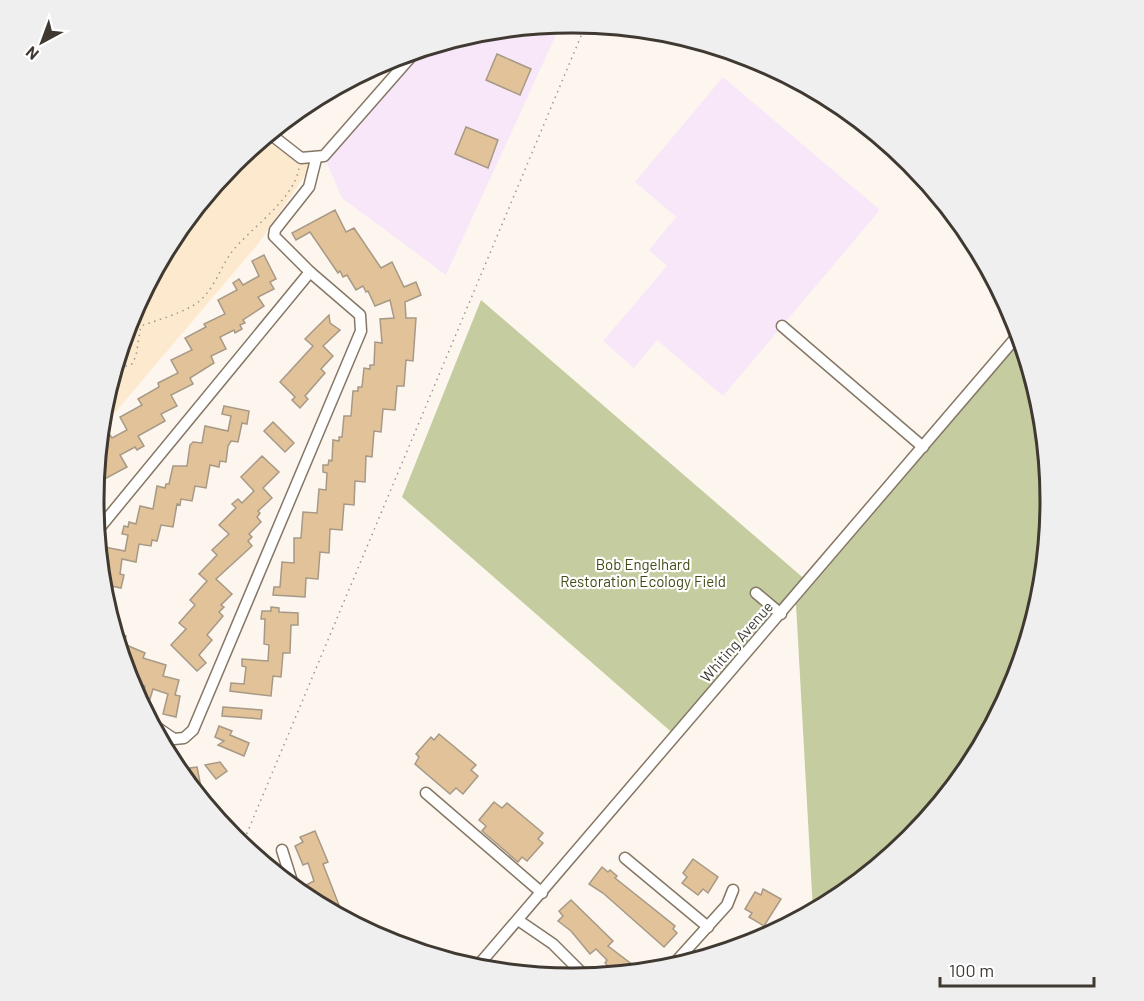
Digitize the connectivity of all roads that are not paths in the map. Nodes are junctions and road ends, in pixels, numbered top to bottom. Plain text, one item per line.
1 (404, 65) edge
2 (276, 139) edge
3 (316, 159) junction
4 (310, 273) junction
5 (782, 326) dead end
6 (1012, 342) edge
7 (923, 447) junction
8 (105, 521) edge
9 (756, 593) dead end
10 (780, 614) junction
11 (168, 736) edge
12 (426, 794) dead end
13 (282, 850) dead end
14 (625, 858) dead end
15 (289, 873) edge
16 (734, 890) dead end
17 (542, 893) junction
18 (519, 920) junction
19 (708, 927) junction
20 (683, 954) edge
21 (484, 959) edge
22 (577, 968) edge

1 - 3 street
2 - 3 street
3 - 4 street
4 - 8 street
4 - 11 street
5 - 7 street
6 - 7 street, Whiting Avenue
7 - 10 street, Whiting Avenue
9 - 10 street
10 - 17 street, Whiting Avenue
12 - 17 street
13 - 15 street
14 - 19 street
16 - 19 street
17 - 18 street, Whiting Avenue
18 - 21 street, Whiting Avenue
18 - 22 street
19 - 20 street

